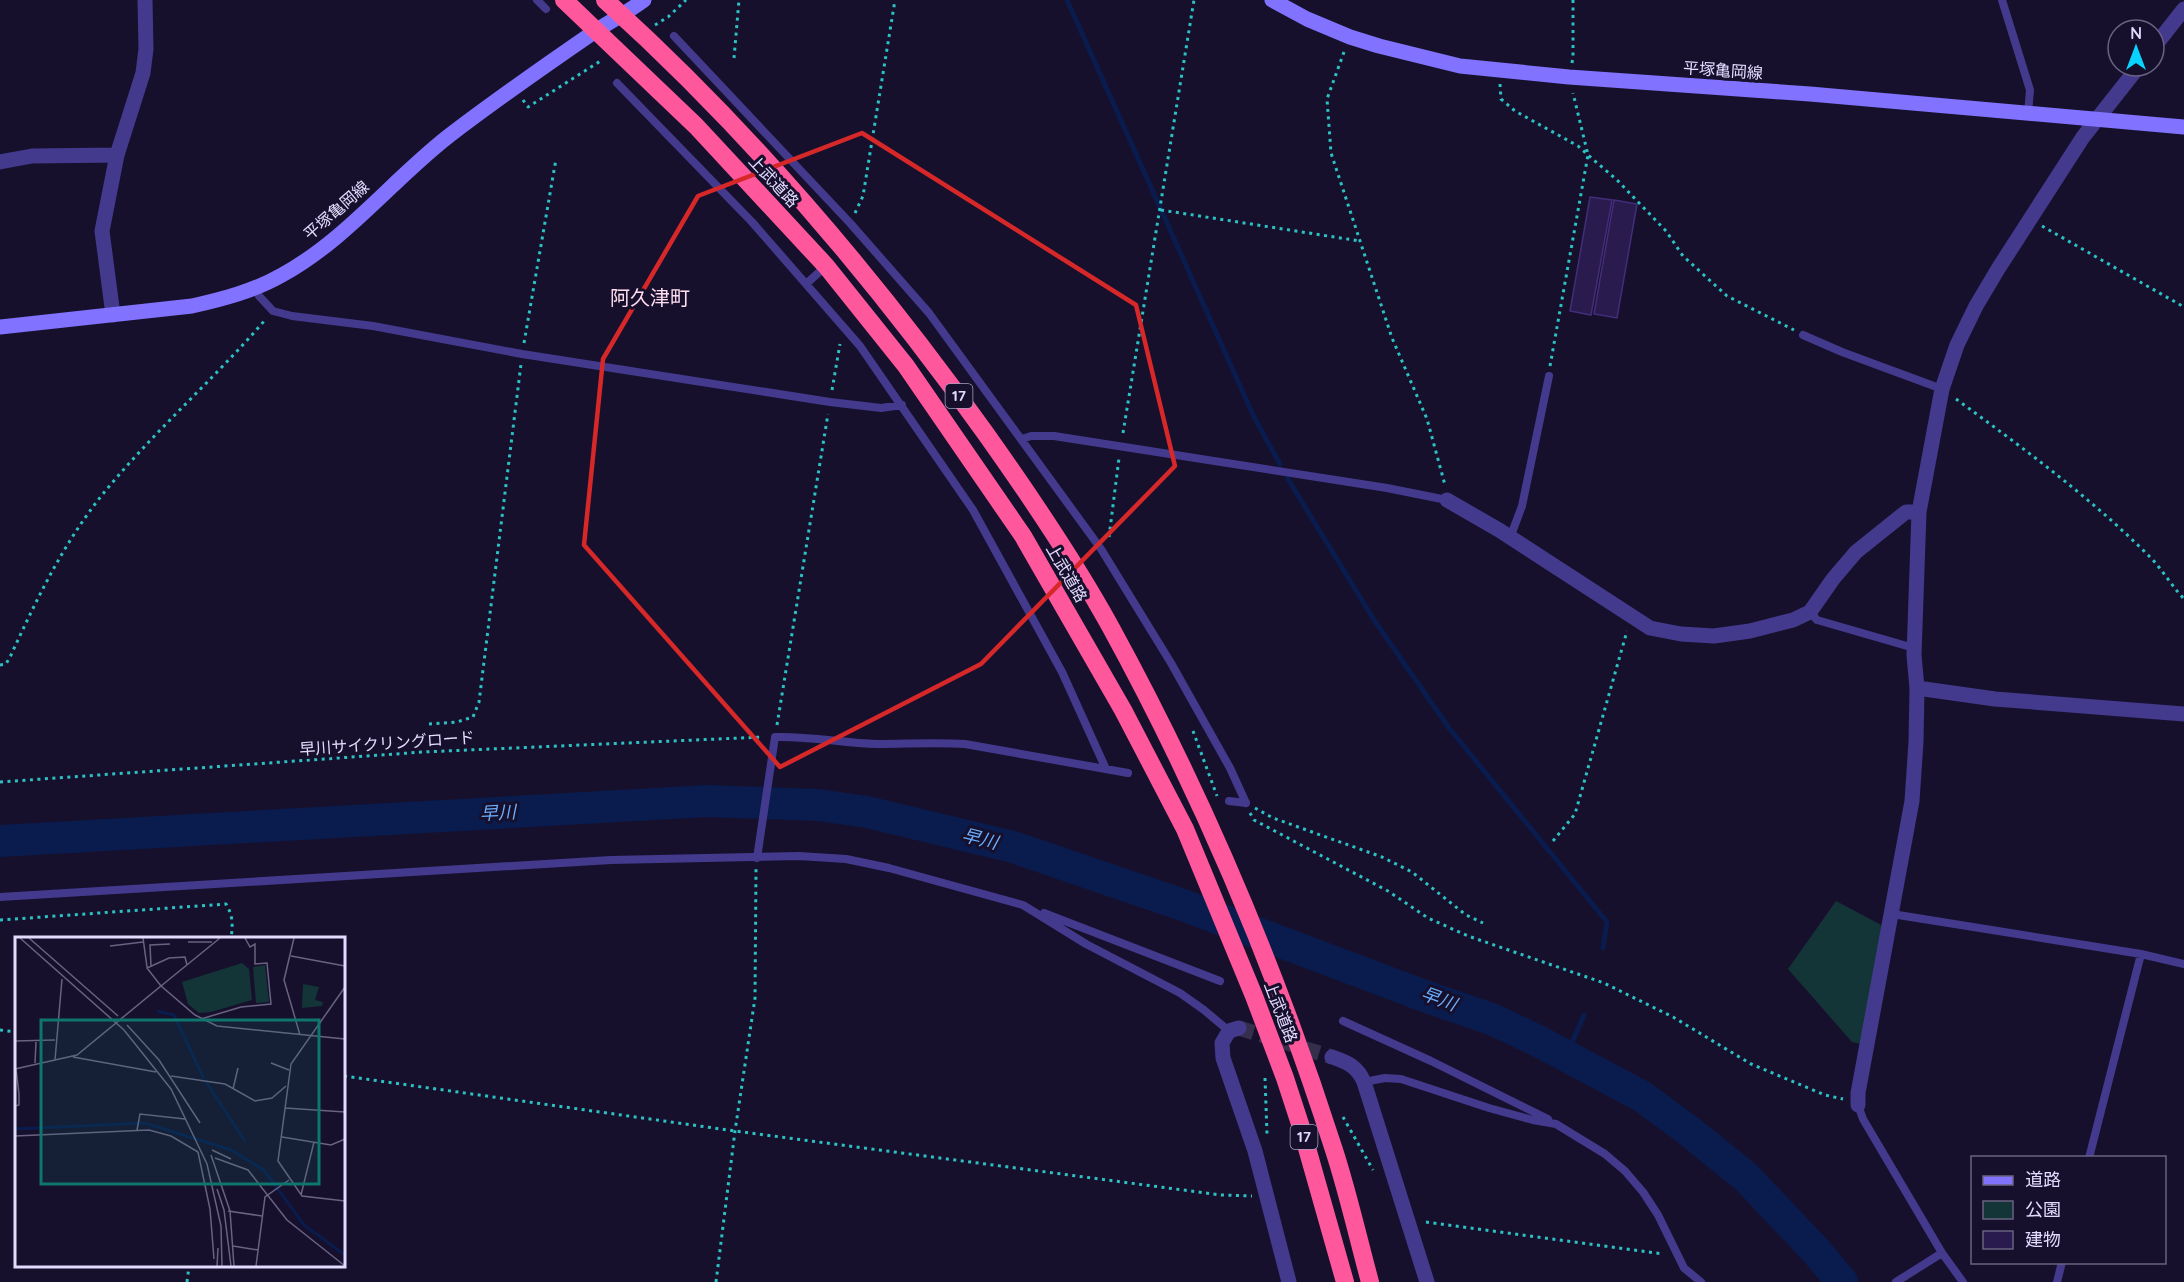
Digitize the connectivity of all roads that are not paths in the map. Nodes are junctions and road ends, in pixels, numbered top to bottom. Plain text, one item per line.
1 (146, 0) edge
2 (537, 0) edge
3 (564, 0) edge
4 (605, 0) edge
5 (645, 0) edge
6 (1272, 0) edge
7 (2002, 0) edge
8 (546, 9) dead end
9 (2184, 9) edge
10 (622, 15) junction
11 (597, 30) junction
12 (2166, 32) edge
13 (674, 36) dead end
14 (2130, 78) edge
15 (616, 83) dead end
16 (732, 95) junction
17 (716, 108) junction
18 (2028, 113) junction
19 (2098, 120) junction
20 (2184, 127) edge
21 (117, 155) junction
22 (0, 162) edge
23 (826, 266) junction
24 (806, 284) junction
25 (255, 288) junction
26 (113, 315) junction
27 (0, 327) edge
28 (1803, 335) road end
29 (1549, 376) road end
30 (1942, 389) junction
31 (902, 405) junction
32 (1022, 439) junction
33 (1447, 500) joint
34 (1919, 512) junction
35 (1510, 538) junction
36 (1810, 612) junction
37 (1914, 648) junction
38 (1917, 688) junction
39 (2184, 714) edge
40 (1106, 769) junction
41 (1128, 773) dead end
42 (1229, 801) dead end
43 (757, 856) junction
44 (0, 897) edge
45 (1023, 905) junction
46 (1892, 914) junction
47 (2141, 954) junction
48 (2184, 964) edge
49 (1220, 981) dead end
50 (1342, 1021) dead end
51 (1234, 1030) joint
52 (1332, 1057) tunnel mouth
53 (1364, 1082) junction
54 (1858, 1105) joint
55 (1556, 1124) junction
56 (2090, 1156) edge
57 (1942, 1253) junction
58 (2062, 1264) edge
59 (1288, 1282) edge
60 (1345, 1282) edge
61 (1370, 1282) edge
62 (1427, 1282) edge
63 (1701, 1282) edge
64 (1896, 1282) edge
65 (1963, 1282) edge
66 (2057, 1282) edge

1 - 21 street
2 - 8 lane
3 - 11 highway, 上武道路 / 17
4 - 10 highway, 上武道路 / 17
5 - 10 main road, 平塚亀岡線
6 - 18 main road, 平塚亀岡線
7 - 18 lane
9 - 12 street
10 - 11 main road, 平塚亀岡線
10 - 17 highway, 上武道路 / 17
11 - 23 highway, 上武道路 / 17
11 - 25 main road, 平塚亀岡線
13 - 16 lane
14 - 19 street
15 - 24 lane
16 - 17 lane
16 - 32 lane
17 - 61 highway, 上武道路 / 17
18 - 19 main road, 平塚亀岡線
19 - 20 main road, 平塚亀岡線
19 - 30 street
21 - 22 street
21 - 26 street
23 - 24 lane
23 - 60 highway, 上武道路 / 17
24 - 31 lane
25 - 26 main road, 平塚亀岡線
25 - 31 lane
26 - 27 main road, 平塚亀岡線
28 - 30 lane
29 - 35 lane
30 - 34 street
31 - 40 lane
32 - 33 lane
32 - 42 lane
33 - 35 street
34 - 36 street
34 - 37 street
35 - 36 street
36 - 37 lane
37 - 38 street
38 - 39 street
38 - 46 street
40 - 41 lane
40 - 43 lane
43 - 44 lane
43 - 45 lane
45 - 49 lane
45 - 51 lane
46 - 47 lane
46 - 54 street
47 - 48 lane
47 - 56 lane
50 - 55 lane
51 - 59 street
52 - 53 street
53 - 55 lane
53 - 62 street
54 - 57 lane
55 - 63 lane
57 - 64 lane
57 - 65 lane
58 - 66 lane

